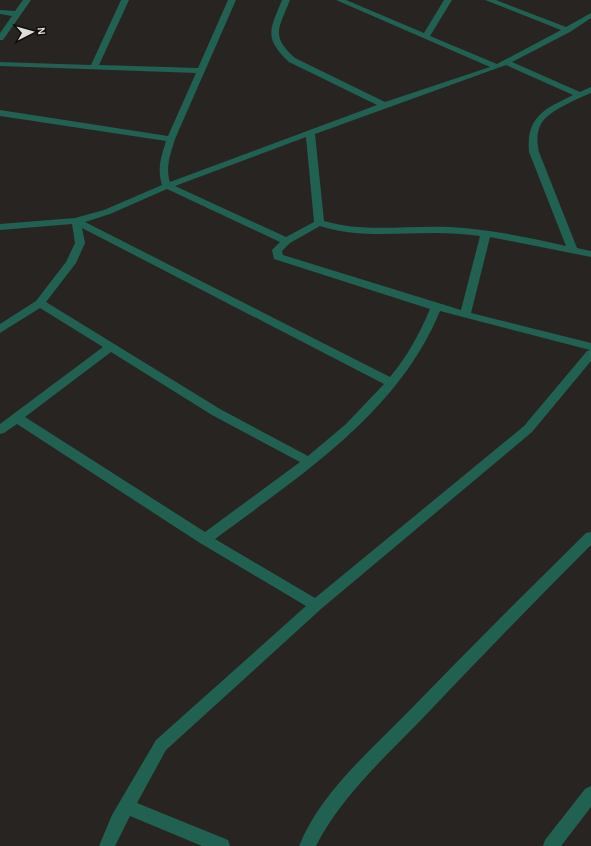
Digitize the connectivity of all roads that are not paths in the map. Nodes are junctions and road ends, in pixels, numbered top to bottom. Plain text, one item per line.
1 (27, 0) edge
2 (125, 0) edge
3 (232, 0) edge
4 (286, 0) edge
5 (340, 0) edge
6 (448, 0) edge
7 (489, 0) edge
8 (0, 12) edge
9 (18, 14) junction
10 (591, 14) edge
11 (567, 30) junction
12 (426, 36) junction
13 (0, 38) edge
14 (507, 62) junction
15 (0, 64) edge
16 (94, 67) junction
17 (497, 67) junction
18 (200, 71) junction
19 (591, 90) edge
20 (580, 95) junction
21 (384, 105) junction
22 (0, 113) edge
23 (310, 133) junction
24 (171, 139) junction
25 (167, 186) junction
26 (76, 221) junction
27 (319, 223) junction
28 (0, 227) edge
29 (486, 233) junction
30 (286, 240) junction
31 (573, 250) junction
32 (591, 254) edge
33 (40, 303) junction
34 (436, 307) junction
35 (465, 315) junction
36 (0, 329) edge
37 (111, 347) junction
38 (591, 347) edge
39 (591, 354) edge
40 (392, 383) junction
41 (17, 418) junction
42 (0, 430) edge
43 (308, 462) junction
44 (591, 537) edge
45 (205, 539) junction
46 (316, 605) junction
47 (591, 794) edge
48 (126, 806) junction
49 (107, 846) edge
50 (222, 846) edge
51 (307, 846) edge
52 (551, 846) edge

1 - 9 street
2 - 16 street
3 - 18 street
4 - 21 street
5 - 12 street
6 - 12 street
7 - 11 street
8 - 9 street
9 - 13 street
10 - 11 street
11 - 14 street
12 - 17 street
14 - 17 street
14 - 20 street
15 - 16 street
16 - 18 street
17 - 21 street
18 - 24 street
19 - 20 street
20 - 31 street
21 - 23 street
22 - 24 street
23 - 25 street
23 - 27 street
24 - 25 street
25 - 26 street
25 - 30 street
26 - 28 street
26 - 33 street
26 - 40 street
27 - 29 street
27 - 30 street
29 - 31 street
29 - 35 street
30 - 34 street
31 - 32 street
33 - 36 street
33 - 37 street
34 - 35 street
34 - 40 street
35 - 38 street
37 - 41 street
37 - 43 street
39 - 46 street
40 - 43 street
41 - 42 street
41 - 45 street
43 - 45 street
44 - 51 street
45 - 46 street
46 - 48 street
47 - 52 street
48 - 49 street
48 - 50 street

